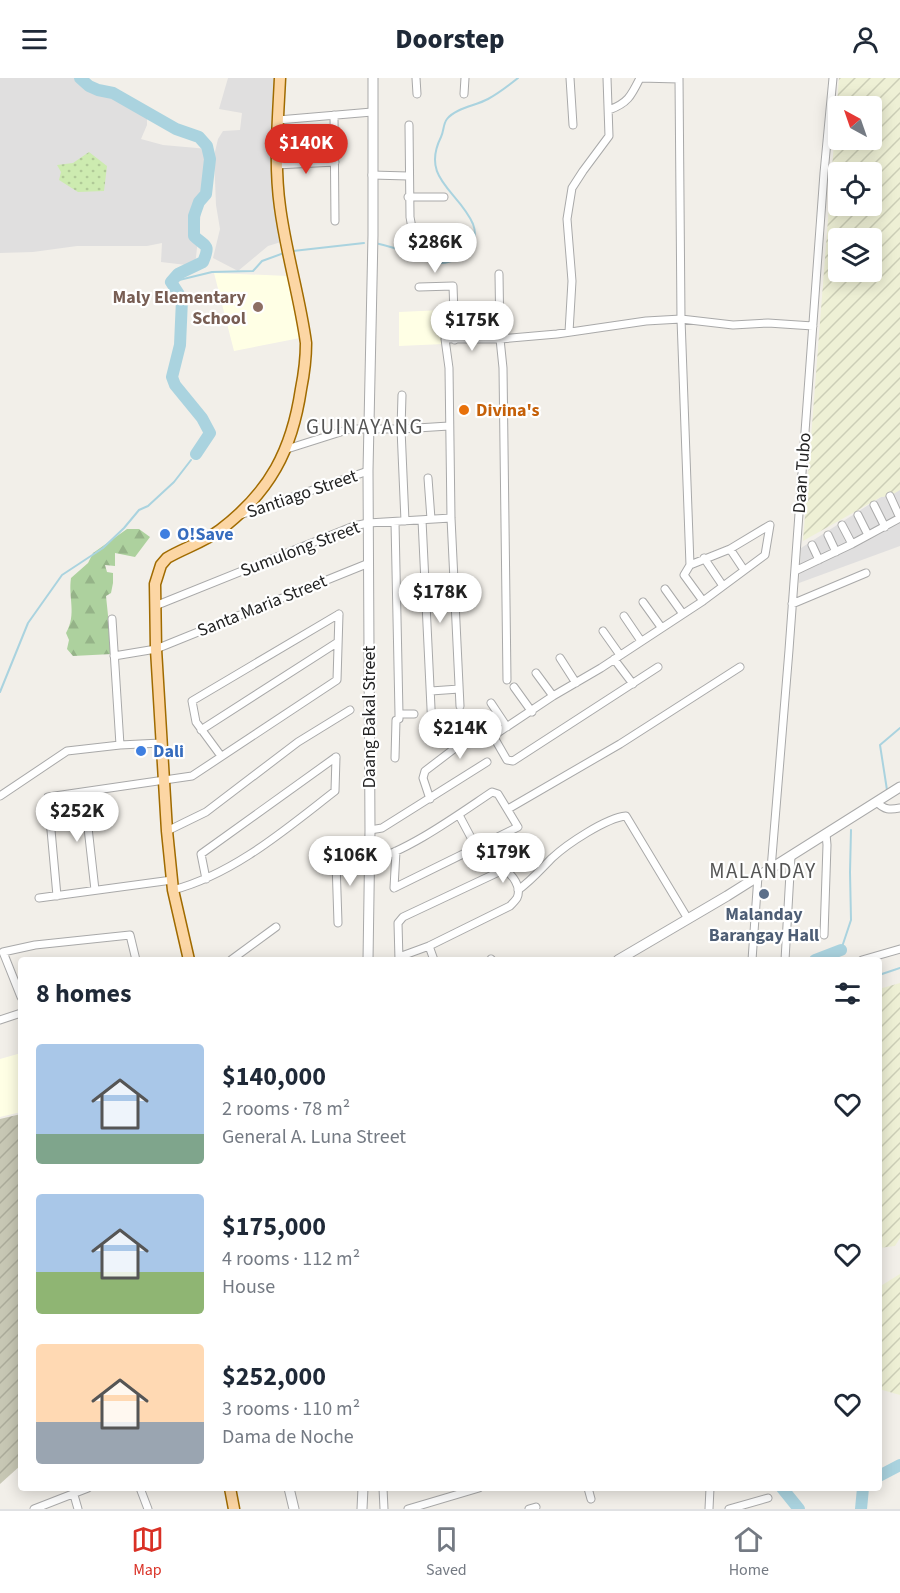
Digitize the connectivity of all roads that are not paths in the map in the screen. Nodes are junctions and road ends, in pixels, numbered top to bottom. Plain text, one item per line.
1 (280, 78) edge
2 (373, 78) edge
3 (416, 78) edge
4 (465, 78) edge
5 (570, 78) edge
6 (607, 78) edge
7 (640, 78) edge
8 (833, 78) edge
9 (680, 79) edge
10 (417, 94) dead end
11 (464, 94) dead end
12 (609, 110) junction
13 (372, 112) junction
14 (334, 115) junction
15 (278, 120) junction
16 (409, 125) dead end
17 (573, 125) dead end
18 (335, 162) junction
19 (276, 165) junction
20 (372, 176) junction
21 (408, 176) junction
22 (408, 197) junction
23 (444, 197) dead end
24 (335, 221) dead end
25 (451, 236) dead end
26 (499, 274) dead end
27 (419, 287) dead end
28 (681, 319) junction
29 (813, 326) junction
30 (569, 332) junction
31 (500, 339) junction
32 (455, 340) junction
33 (402, 395) dead end
34 (449, 426) junction
35 (369, 429) junction
36 (401, 429) junction
37 (286, 449) junction
38 (368, 471) junction
39 (428, 478) dead end
40 (890, 496) dead end
41 (874, 505) dead end
42 (858, 515) dead end
43 (235, 517) junction
44 (451, 518) junction
45 (900, 518) edge
46 (431, 519) junction
47 (422, 520) junction
48 (405, 521) junction
49 (394, 522) junction
50 (368, 523) junction
51 (842, 525) dead end
52 (885, 527) junction
53 (828, 535) dead end
54 (868, 536) junction
55 (852, 544) junction
56 (812, 546) dead end
57 (730, 549) junction
58 (836, 552) junction
59 (704, 558) junction
60 (819, 560) junction
61 (369, 563) junction
62 (690, 565) junction
63 (744, 570) junction
64 (795, 571) junction
65 (867, 573) dead end
66 (723, 586) junction
67 (665, 589) dead end
68 (703, 601) junction
69 (643, 602) dead end
70 (792, 604) junction
71 (155, 606) junction
72 (683, 614) junction
73 (624, 616) dead end
74 (112, 619) dead end
75 (661, 627) junction
76 (603, 631) dead end
77 (641, 641) junction
78 (338, 642) junction
79 (156, 649) junction
80 (114, 656) junction
81 (617, 657) junction
82 (560, 658) dead end
83 (740, 667) dead end
84 (658, 668) dead end
85 (537, 673) dead end
86 (507, 680) dead end
87 (576, 683) junction
88 (633, 684) junction
89 (514, 687) dead end
90 (459, 689) junction
91 (431, 691) junction
92 (553, 696) junction
93 (491, 703) dead end
94 (460, 706) dead end
95 (350, 710) dead end
96 (532, 712) junction
97 (399, 714) junction
98 (414, 714) dead end
99 (507, 727) junction
100 (432, 729) dead end
101 (201, 730) junction
102 (493, 736) junction
103 (161, 743) junction
104 (120, 745) junction
105 (221, 756) junction
106 (395, 758) dead end
107 (487, 762) dead end
108 (164, 779) junction
109 (900, 787) edge
110 (84, 792) junction
111 (0, 796) edge
112 (430, 799) junction
113 (877, 802) junction
114 (900, 808) edge
115 (508, 809) junction
116 (459, 815) junction
117 (370, 830) junction
118 (167, 831) junction
119 (826, 834) junction
120 (476, 848) junction
121 (396, 851) junction
122 (791, 856) junction
123 (369, 861) junction
124 (771, 869) junction
125 (758, 876) junction
126 (206, 879) junction
127 (172, 885) junction
128 (95, 890) junction
129 (518, 890) junction
130 (57, 896) junction
131 (39, 898) dead end
132 (688, 919) junction
133 (338, 923) dead end
134 (276, 927) dead end
135 (824, 935) dead end
136 (429, 946) junction
137 (900, 949) edge
138 (135, 957) edge
139 (188, 957) edge
140 (235, 957) edge
141 (368, 957) edge
142 (399, 957) edge
143 (404, 957) edge
144 (433, 957) edge
145 (623, 957) edge
146 (752, 957) edge
147 (785, 957) edge
148 (872, 957) edge
149 (18, 990) edge
150 (18, 1014) edge
151 (0, 1020) edge
152 (82, 1491) edge
153 (141, 1491) edge
154 (231, 1491) edge
155 (290, 1491) edge
156 (363, 1491) edge
157 (383, 1491) edge
158 (469, 1491) edge
159 (589, 1491) edge
160 (710, 1491) edge
161 (74, 1495) junction
162 (768, 1498) dead end
163 (591, 1500) dead end
164 (34, 1509) edge
165 (78, 1509) edge
166 (148, 1509) edge
167 (234, 1509) edge
168 (294, 1509) edge
169 (362, 1509) edge
170 (384, 1509) edge
171 (408, 1509) edge
172 (709, 1509) edge
173 (729, 1509) edge

1 - 15 main road
2 - 13 street, Daang Bakal Street
3 - 10 street
4 - 11 street
5 - 17 street
6 - 12 street
7 - 9 street
7 - 12 street
8 - 29 street, Daan Tubo
9 - 28 street
12 - 30 street
13 - 14 street
13 - 20 street, Daang Bakal Street
14 - 15 street
14 - 18 street
15 - 19 main road
16 - 21 street
18 - 19 street
18 - 24 street
19 - 37 main road
20 - 21 street
20 - 35 street, Daang Bakal Street
21 - 22 street
22 - 23 street
22 - 25 street
26 - 31 street
27 - 32 street
28 - 29 street
28 - 30 street
28 - 62 street
29 - 64 street, Daan Tubo
30 - 31 street
31 - 32 street
31 - 86 street
32 - 34 street
33 - 36 street
34 - 36 street
34 - 44 street
35 - 36 street
35 - 37 street
35 - 38 street, Daang Bakal Street
36 - 48 street
37 - 43 main road
38 - 43 street, Santiago Street
38 - 50 street, Daang Bakal Street
39 - 46 street
40 - 45 street
41 - 52 street
42 - 54 street
43 - 71 main road
44 - 46 street, Sumulong Street
44 - 90 street
45 - 52 street
46 - 47 street, Sumulong Street
47 - 48 street, Sumulong Street
47 - 91 street
48 - 49 street, Sumulong Street
49 - 50 street, Sumulong Street
49 - 97 street
50 - 61 street, Daang Bakal Street
50 - 71 street, Sumulong Street
51 - 55 street
52 - 54 street
53 - 58 street
54 - 55 street
55 - 58 street
56 - 60 street
57 - 59 street
57 - 63 street
57 - 63 street
58 - 60 street
59 - 62 street
59 - 66 street
60 - 64 street
61 - 79 street, Santa Maria Street
61 - 117 street, Daang Bakal Street
62 - 68 street
63 - 66 street
64 - 70 street, Daan Tubo
65 - 70 street
66 - 68 street
67 - 72 street
68 - 72 street
69 - 75 street
70 - 124 street, Daan Tubo
71 - 79 main road
72 - 75 street
73 - 77 street
74 - 80 street
75 - 77 street
76 - 81 street
77 - 81 street
78 - 101 street
78 - 101 street
78 - 105 street
79 - 80 street, Santa Maria Street
79 - 103 main road
80 - 104 street
81 - 87 street
81 - 88 street
82 - 87 street
83 - 115 street
84 - 88 street
85 - 92 street
87 - 92 street
88 - 102 street
89 - 96 street
90 - 91 street
90 - 94 street
91 - 100 street
92 - 96 street
93 - 99 street
95 - 118 street
96 - 99 street
97 - 98 street
97 - 106 street
99 - 102 street
101 - 105 street
102 - 112 street
103 - 104 street
103 - 108 main road
104 - 111 street
105 - 108 street
107 - 112 street
108 - 110 street
108 - 118 main road
109 - 113 street
110 - 128 street
110 - 130 street
112 - 117 street
113 - 114 street
113 - 119 street
115 - 116 street
115 - 120 street
116 - 120 street
116 - 121 street
117 - 123 street, Daang Bakal Street
118 - 127 main road
119 - 122 street
119 - 135 street
120 - 121 street
121 - 123 street
122 - 124 street
122 - 147 street
123 - 133 street
123 - 141 street, Daang Bakal Street
124 - 125 street
125 - 132 street
125 - 146 street
126 - 126 street
126 - 127 street
127 - 128 street
127 - 139 main road
128 - 130 street
129 - 132 street
129 - 136 street
129 - 142 street
130 - 131 street
132 - 145 street
134 - 140 street
136 - 143 street
136 - 144 street
137 - 148 street
138 - 149 street
150 - 151 street
152 - 161 street
153 - 166 street
154 - 167 main road
155 - 168 street
156 - 169 street
157 - 170 street
158 - 171 street
159 - 163 street
160 - 172 street
161 - 164 street
161 - 165 street
162 - 173 street

